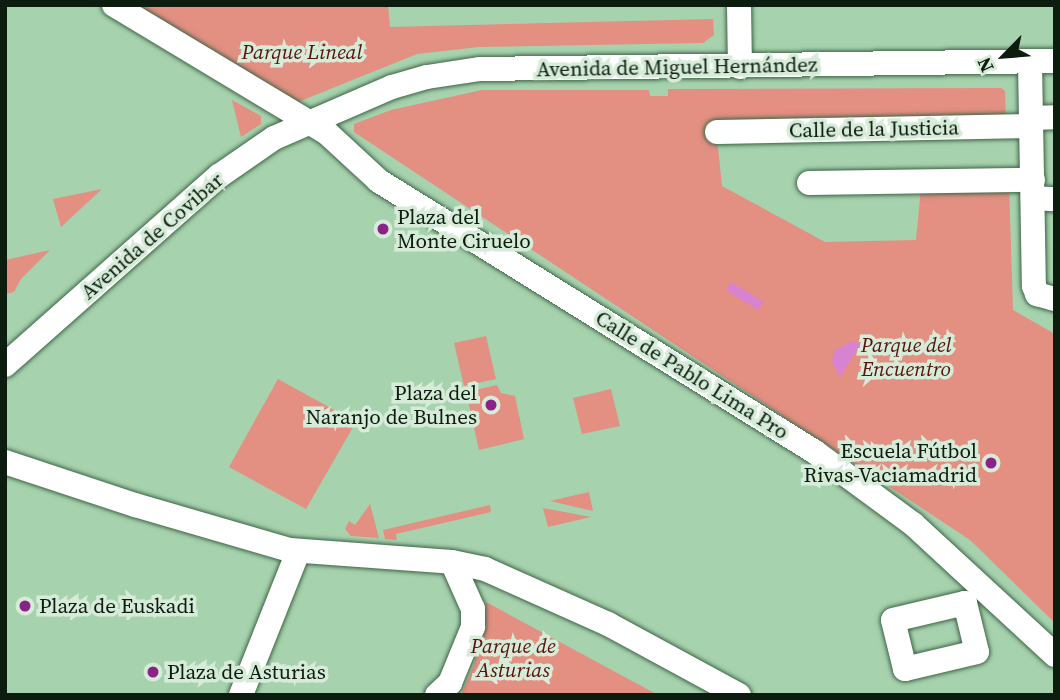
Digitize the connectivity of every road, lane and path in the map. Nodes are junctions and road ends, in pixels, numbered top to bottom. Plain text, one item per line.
1 (114, 5) edge
2 (739, 5) edge
3 (1055, 61) edge
4 (1030, 63) junction
5 (740, 66) junction
6 (1039, 120) edge
7 (309, 122) junction
8 (717, 132) dead end
9 (809, 183) dead end
10 (1040, 192) edge
11 (1055, 299) edge
12 (5, 365) edge
13 (5, 461) edge
14 (298, 552) junction
15 (452, 562) junction
16 (1055, 655) edge
17 (241, 695) edge
18 (438, 695) edge
19 (739, 695) edge

1 - 7 street, Calle de Pablo Lima Pro
2 - 5 street
3 - 4 street, Avenida de Miguel Hernández
4 - 5 street, Avenida de Miguel Hernández
4 - 6 street
5 - 7 street, Avenida de Miguel Hernández
6 - 8 street, Calle de la Justicia
6 - 10 street
7 - 12 street, Avenida de Covibar
7 - 16 street, Calle de Pablo Lima Pro
9 - 10 street
10 - 11 street
13 - 14 street
14 - 15 street
14 - 17 street
15 - 18 street
15 - 19 street

